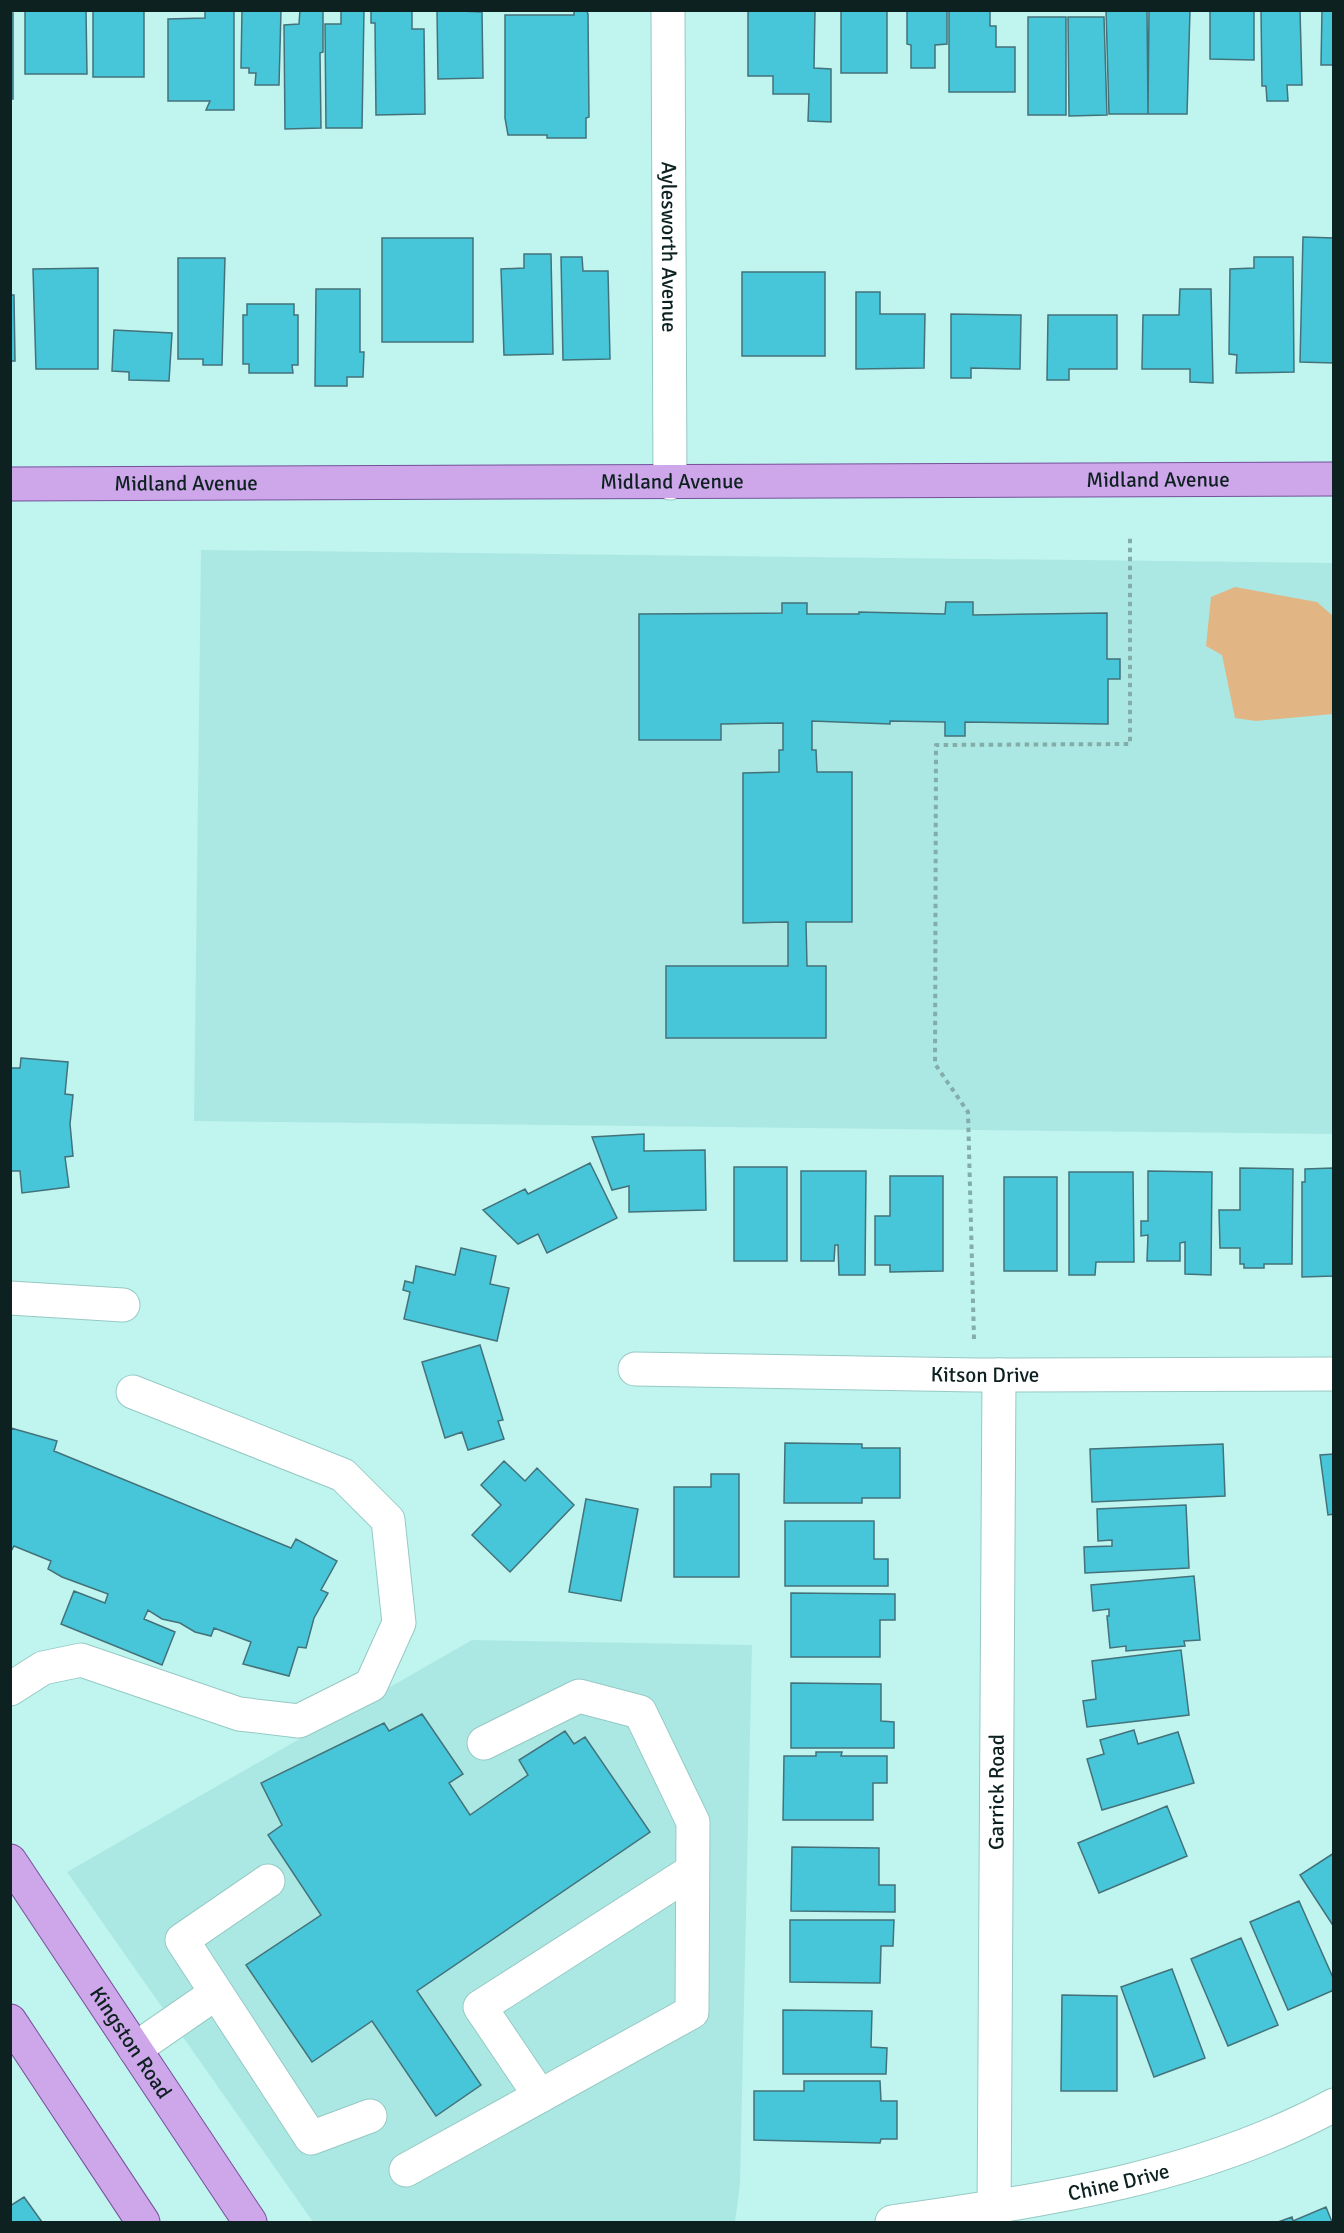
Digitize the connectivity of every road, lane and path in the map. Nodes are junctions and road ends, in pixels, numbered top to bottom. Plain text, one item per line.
1 (668, 10) edge
2 (1334, 479) edge
3 (670, 483) junction
4 (10, 484) edge
5 (1130, 536) dead end
6 (10, 1298) edge
7 (123, 1305) dead end
8 (974, 1346) dead end
9 (634, 1369) dead end
10 (1334, 1374) edge
11 (999, 1375) junction
12 (133, 1392) dead end
13 (10, 1689) edge
14 (484, 1743) dead end
15 (10, 1861) edge
16 (692, 1871) junction
17 (268, 1881) dead end
18 (216, 1993) junction
19 (10, 2021) edge
20 (135, 2049) junction
21 (540, 2096) junction
22 (1334, 2105) edge
23 (370, 2116) dead end
24 (406, 2170) dead end
25 (994, 2215) edge
26 (143, 2223) edge
27 (250, 2223) edge
28 (892, 2223) edge

1 - 3 street, Aylesworth Avenue
2 - 3 main road, Midland Avenue
3 - 4 main road, Midland Avenue
5 - 8 path
6 - 7 street
9 - 11 street, Kitson Drive
10 - 11 street, Kitson Drive
11 - 25 street, Garrick Road
12 - 13 street
14 - 16 street
15 - 20 main road, Kingston Road
16 - 21 street
16 - 21 street
17 - 18 street
18 - 20 street
18 - 23 street
19 - 26 main road
20 - 27 main road, Kingston Road
21 - 24 street
22 - 25 street, Chine Drive
25 - 28 street, Chine Drive

